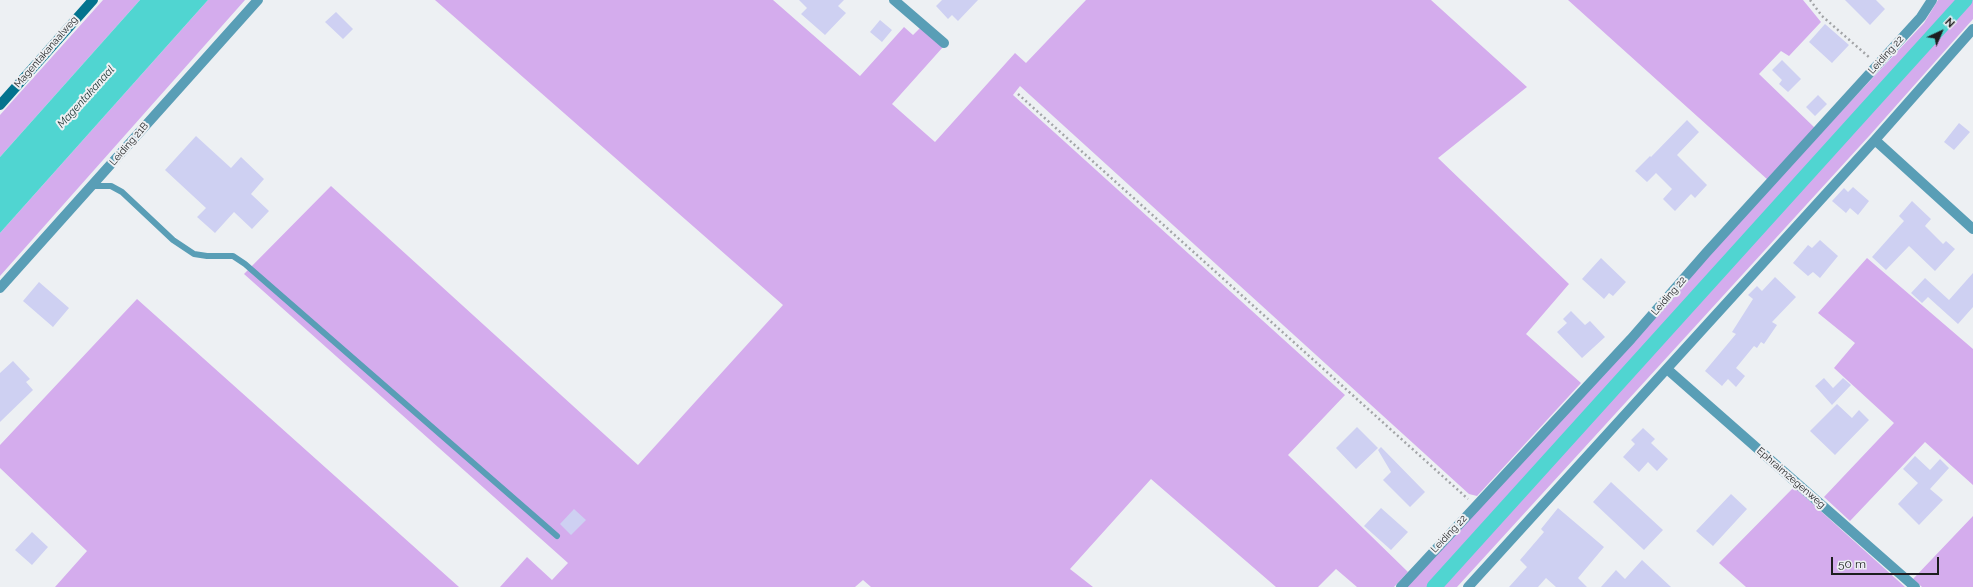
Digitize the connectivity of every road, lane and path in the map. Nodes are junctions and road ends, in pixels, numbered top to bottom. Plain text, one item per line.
1 (93, 0) edge
2 (258, 0) edge
3 (894, 0) edge
4 (1810, 0) edge
5 (1932, 0) edge
6 (1973, 29) edge
7 (944, 43) dead end
8 (1878, 65) junction
9 (1018, 94) dead end
10 (0, 105) edge
11 (1875, 140) junction
12 (92, 186) junction
13 (1973, 229) edge
14 (0, 288) edge
15 (1667, 369) junction
16 (1475, 506) junction
17 (557, 536) dead end
18 (1401, 587) edge
19 (1468, 587) edge
20 (1915, 587) edge

1 - 10 street, Magentakanaalweg
2 - 12 street, Leiding 21B
3 - 7 street
4 - 8 path
5 - 8 street, Leiding 22
6 - 11 street
8 - 16 street, Leiding 22
9 - 16 path
11 - 13 street
11 - 15 street
12 - 14 street, Leiding 21B
12 - 17 lane
15 - 19 street
15 - 20 street, Ephraimzegenweg
16 - 18 street, Leiding 22

